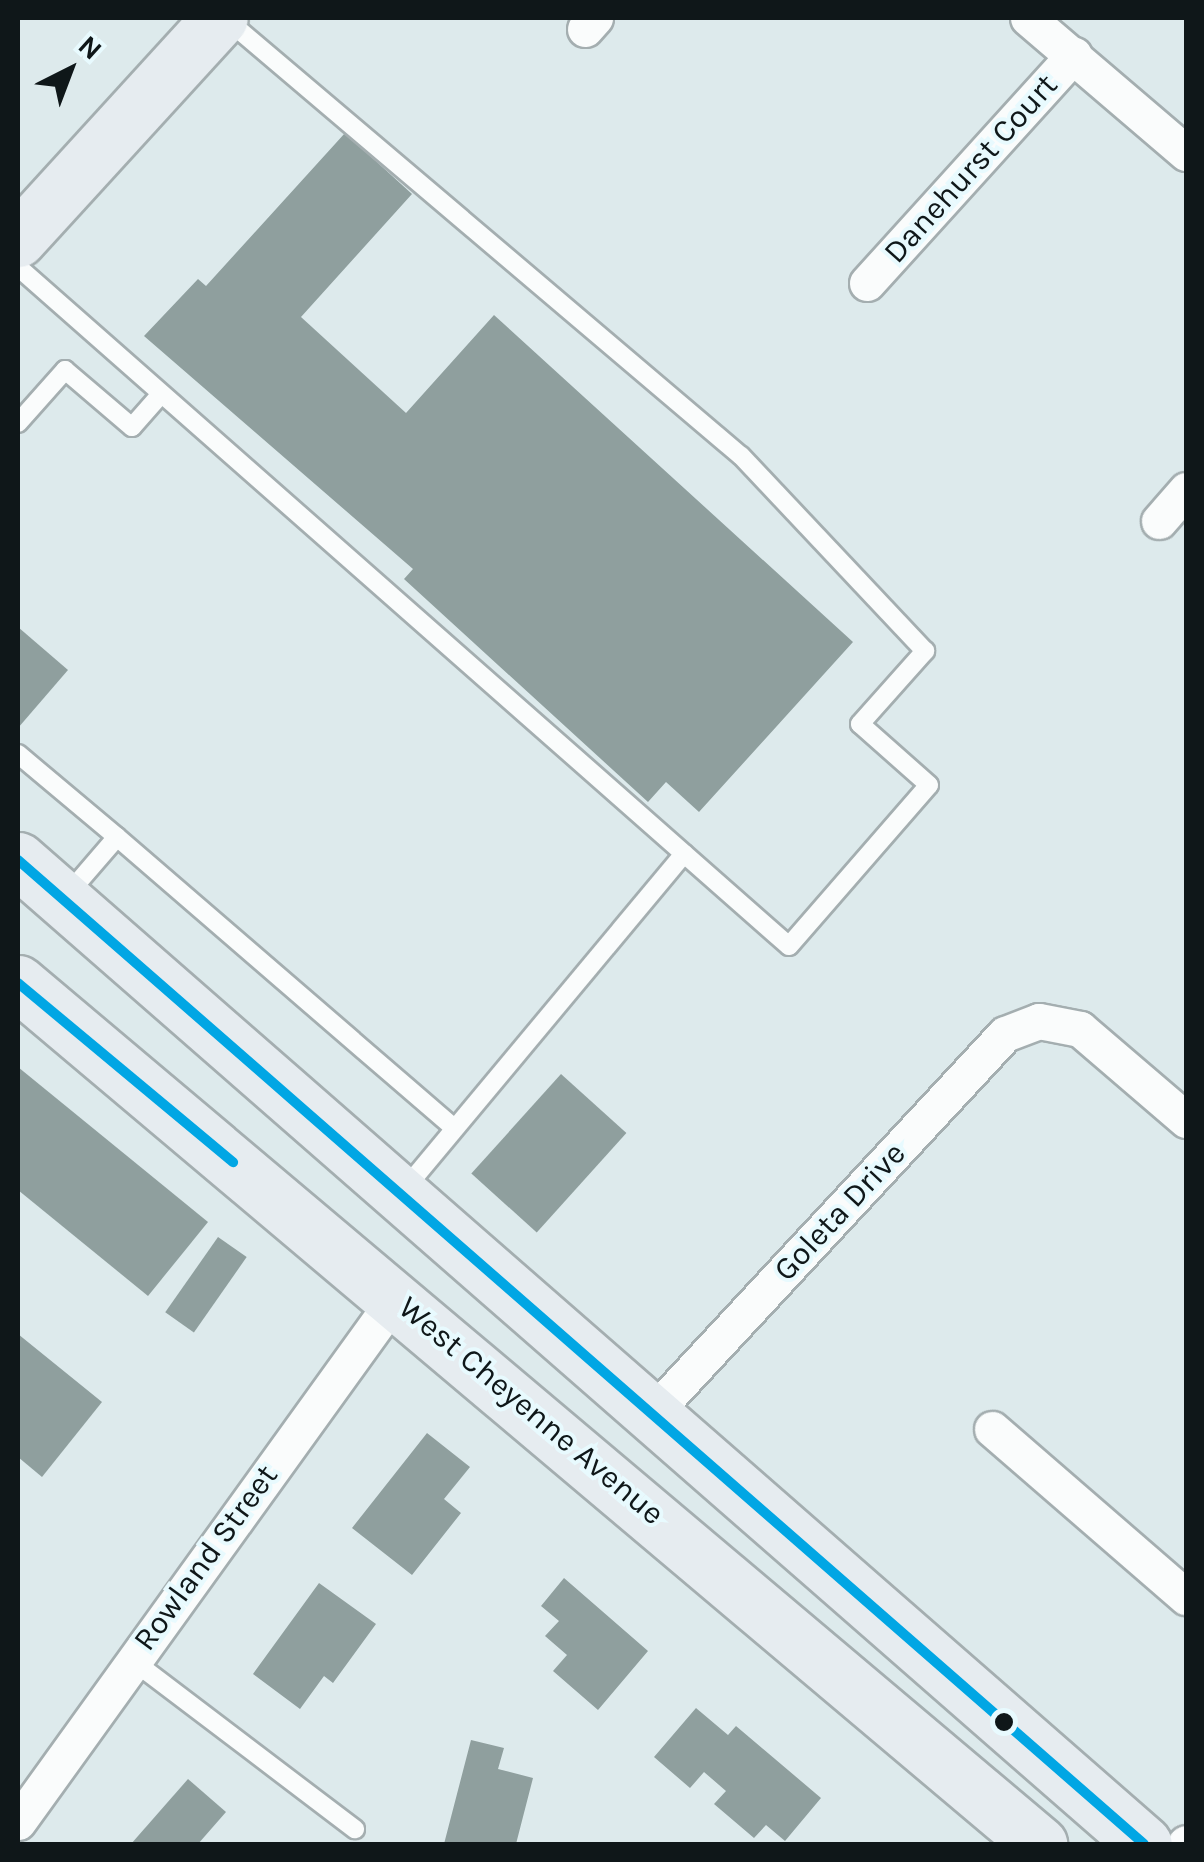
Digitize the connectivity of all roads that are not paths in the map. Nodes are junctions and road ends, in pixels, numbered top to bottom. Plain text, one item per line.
1 (222, 18) edge
2 (1028, 18) edge
3 (1074, 56) junction
4 (1186, 153) edge
5 (18, 239) edge
6 (18, 268) edge
7 (867, 283) dead end
8 (160, 394) junction
9 (18, 423) edge
10 (1186, 490) edge
11 (1159, 521) dead end
12 (18, 754) edge
13 (117, 837) junction
14 (684, 854) junction
15 (18, 860) edge
16 (64, 900) junction
17 (18, 983) edge
18 (1186, 1120) edge
19 (452, 1126) junction
20 (398, 1196) junction
21 (397, 1296) junction
22 (650, 1416) junction
23 (992, 1430) dead end
24 (1186, 1597) edge
25 (812, 1650) junction
26 (132, 1660) junction
27 (18, 1822) edge
28 (355, 1829) dead end
29 (1040, 1844) edge
30 (1092, 1844) edge
31 (1144, 1844) edge

1 - 5 main road
1 - 14 lane
2 - 3 street
3 - 4 street
3 - 7 street, Danehurst Court
6 - 8 lane
8 - 9 lane
8 - 14 lane
10 - 11 street
12 - 13 lane
13 - 16 lane
13 - 19 lane
14 - 19 lane
15 - 16 main road
16 - 20 main road
17 - 21 main road, West Cheyenne Avenue
18 - 22 street, Goleta Drive
19 - 20 lane
20 - 22 main road
21 - 25 main road, West Cheyenne Avenue
21 - 26 street, Rowland Street
22 - 31 main road
23 - 24 street
25 - 29 main road, West Cheyenne Avenue
25 - 30 main road
26 - 27 street, Rowland Street
26 - 28 lane

